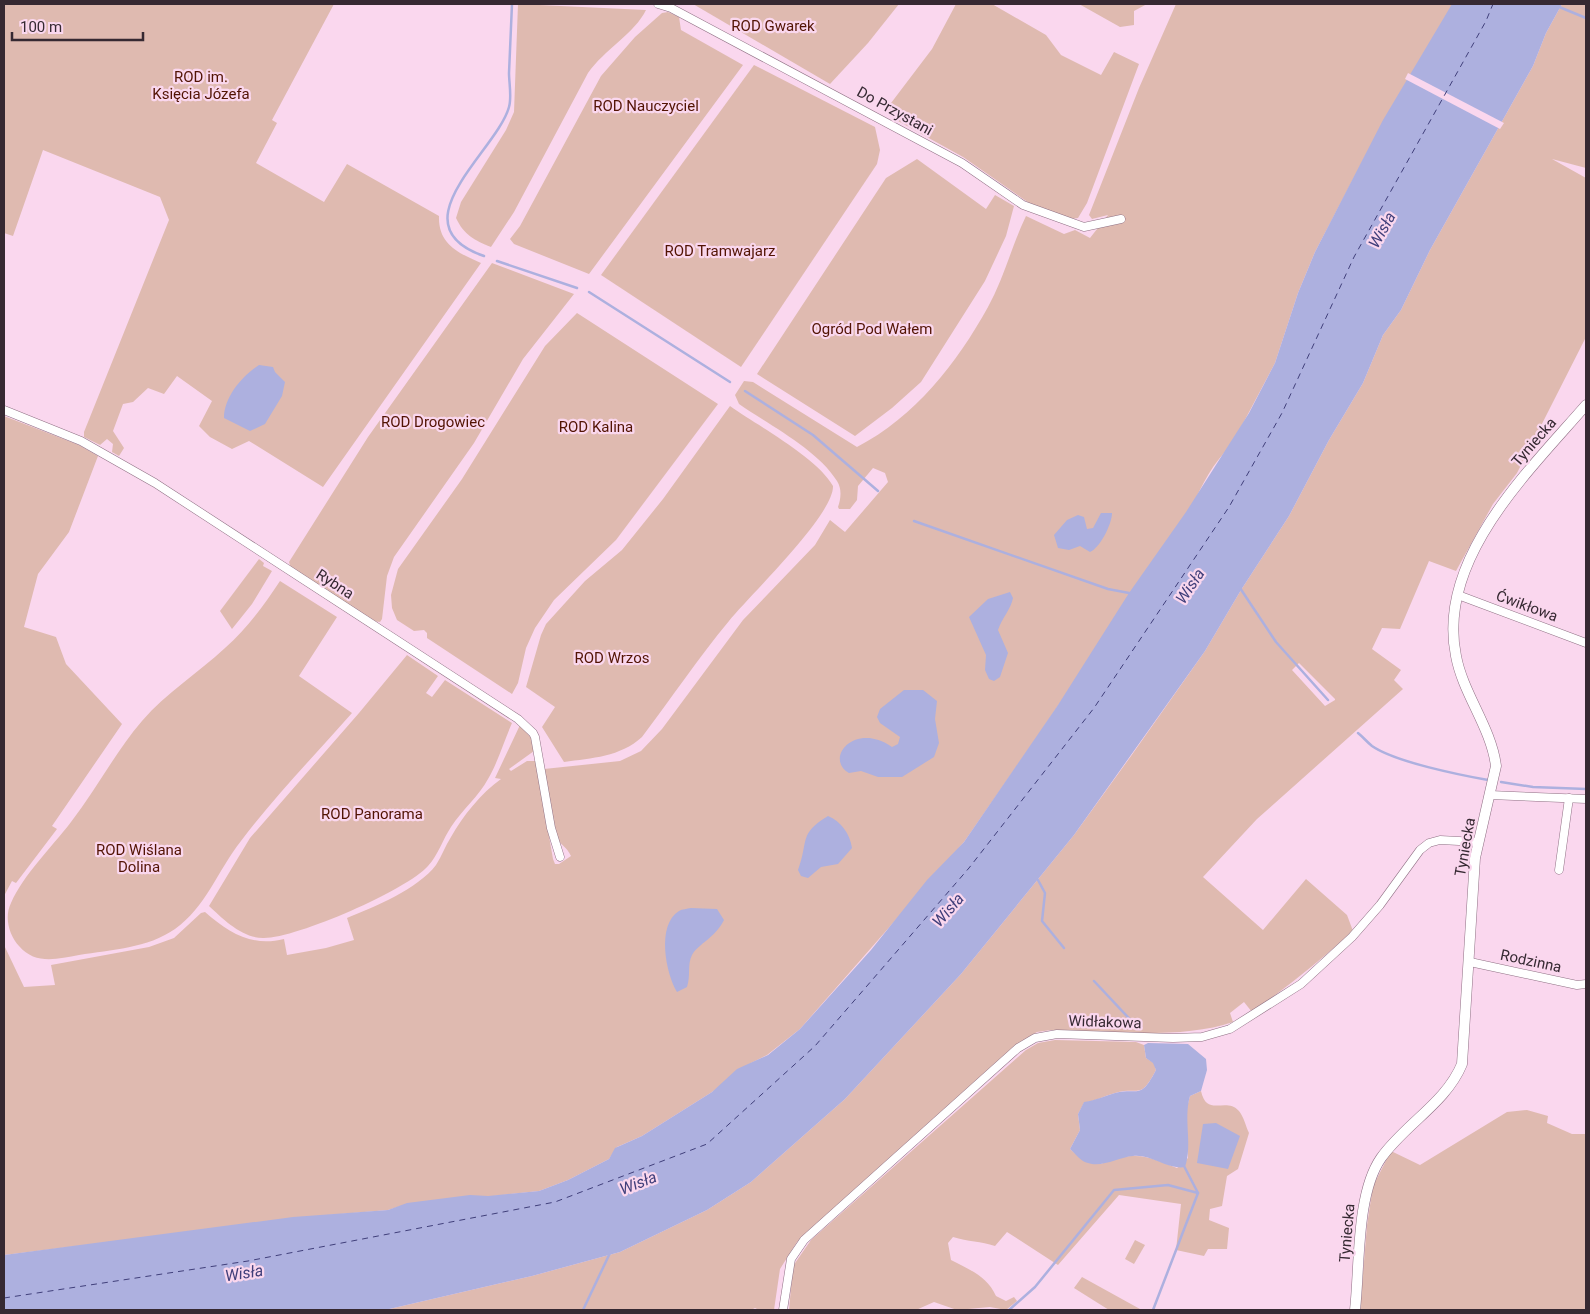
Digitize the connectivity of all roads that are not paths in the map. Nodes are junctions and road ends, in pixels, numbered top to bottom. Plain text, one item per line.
1 (658, 4) edge
2 (1121, 219) dead end
3 (1586, 405) edge
4 (4, 410) edge
5 (1458, 595) junction
6 (1586, 643) edge
7 (1490, 795) junction
8 (1570, 798) junction
9 (1586, 799) edge
10 (1478, 842) junction
11 (560, 857) dead end
12 (1559, 870) dead end
13 (1470, 962) junction
14 (1586, 984) edge
15 (783, 1310) edge
16 (1354, 1310) edge

1 - 2 street, Do Przystani
3 - 5 street, Tyniecka
4 - 11 street, Rybna
5 - 6 street, Ćwikłowa
5 - 7 street, Tyniecka
7 - 8 street
7 - 10 street, Tyniecka
8 - 9 street
8 - 12 street
10 - 13 street, Tyniecka
10 - 15 street, Widłakowa
13 - 14 street, Rodzinna
13 - 16 street, Tyniecka

